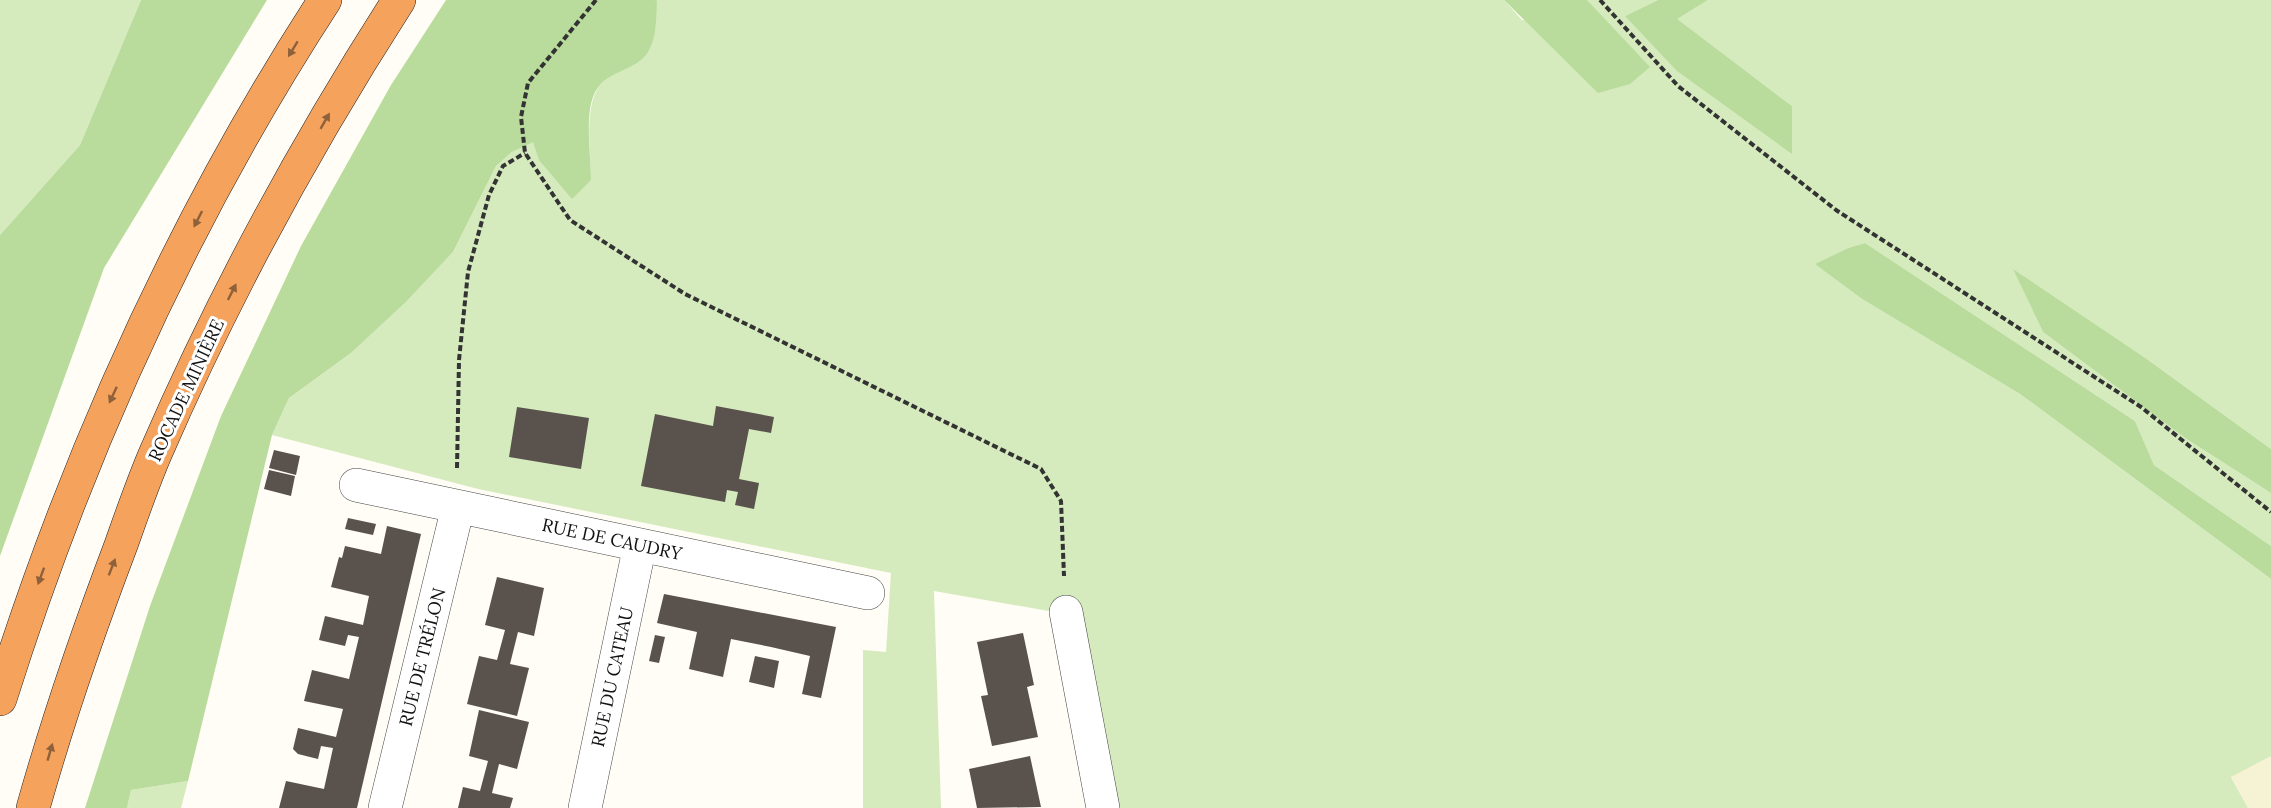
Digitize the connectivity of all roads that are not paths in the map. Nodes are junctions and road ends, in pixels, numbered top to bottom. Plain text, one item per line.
1 (325, 0) edge
2 (399, 0) edge
3 (356, 485) dead end
4 (458, 507) junction
5 (640, 545) junction
6 (868, 593) dead end
7 (1066, 612) road end
8 (0, 699) edge
9 (33, 808) edge
10 (385, 808) edge
11 (585, 808) edge
12 (1103, 808) edge

1 -> 8 highway
9 -> 2 highway, ROCADE MINIÈRE
3 - 4 street, RUE DE CAUDRY
4 - 5 street, RUE DE CAUDRY
4 - 10 street, RUE DE TRÉLON
5 - 6 street, RUE DE CAUDRY
5 - 11 street, RUE DU CATEAU
7 - 12 street

